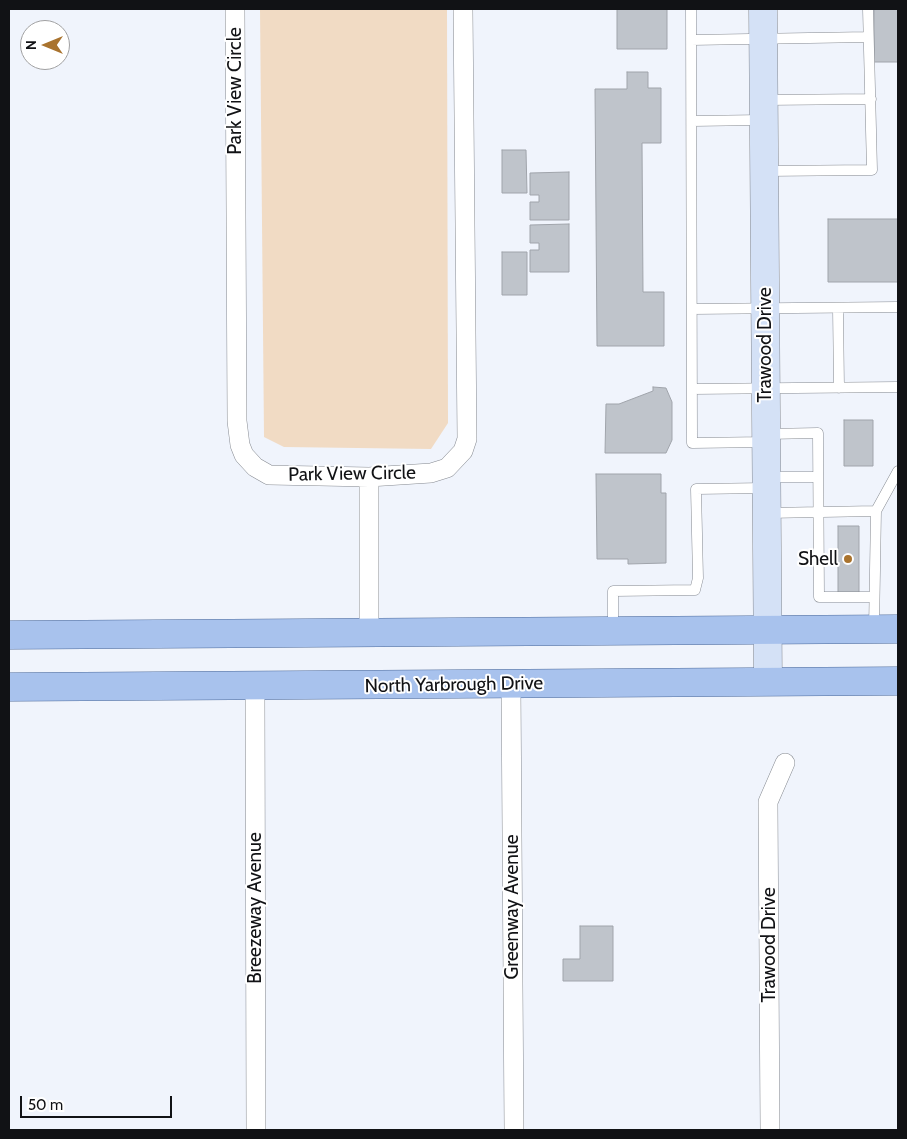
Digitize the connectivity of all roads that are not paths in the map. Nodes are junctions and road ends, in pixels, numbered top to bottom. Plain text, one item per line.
1 (235, 9) edge
2 (463, 9) edge
3 (691, 9) edge
4 (763, 9) edge
5 (868, 9) edge
6 (868, 37) junction
7 (763, 39) junction
8 (691, 40) junction
9 (871, 99) junction
10 (764, 110) junction
11 (692, 121) junction
12 (764, 171) junction
13 (898, 307) edge
14 (838, 308) junction
15 (692, 309) junction
16 (765, 309) junction
17 (898, 387) edge
18 (766, 388) junction
19 (839, 388) junction
20 (692, 389) junction
21 (766, 438) junction
22 (898, 471) edge
23 (369, 477) junction
24 (818, 477) junction
25 (766, 493) junction
26 (876, 511) junction
27 (818, 512) junction
28 (874, 597) junction
29 (886, 629) edge
30 (613, 631) junction
31 (767, 631) junction
32 (369, 632) junction
33 (9, 635) edge
34 (768, 681) junction
35 (898, 681) edge
36 (511, 684) junction
37 (9, 687) edge
38 (255, 687) junction
39 (785, 763) dead end
40 (256, 1130) edge
41 (514, 1130) edge
42 (770, 1130) edge

1 - 23 street, Park View Circle
2 - 23 street, Park View Circle
3 - 8 lane
4 - 7 street, Trawood Drive
5 - 6 lane
6 - 7 lane
6 - 9 lane
7 - 8 lane
7 - 10 street, Trawood Drive
8 - 11 lane
9 - 10 lane
9 - 12 lane
10 - 11 lane
10 - 12 street, Trawood Drive
11 - 15 lane
12 - 16 street, Trawood Drive
13 - 14 lane
14 - 16 lane
14 - 19 lane
15 - 16 lane
15 - 20 lane
16 - 18 street, Trawood Drive
17 - 19 lane
18 - 19 lane
18 - 20 lane
18 - 21 street, Trawood Drive
20 - 21 lane
21 - 24 lane
21 - 25 street, Trawood Drive
22 - 26 lane
23 - 32 street
24 - 25 lane
24 - 27 lane
25 - 27 lane
25 - 30 lane
25 - 31 street, Trawood Drive
26 - 27 lane
26 - 28 lane
27 - 28 lane
28 - 29 lane
29 - 31 main road
30 - 31 main road
30 - 32 main road
31 - 34 street, Trawood Drive
32 - 33 main road
34 - 35 main road, North Yarbrough Drive
34 - 36 main road, North Yarbrough Drive
36 - 38 main road, North Yarbrough Drive
36 - 41 street, Greenway Avenue
37 - 38 main road, North Yarbrough Drive
38 - 40 street, Breezeway Avenue
39 - 42 street, Trawood Drive

